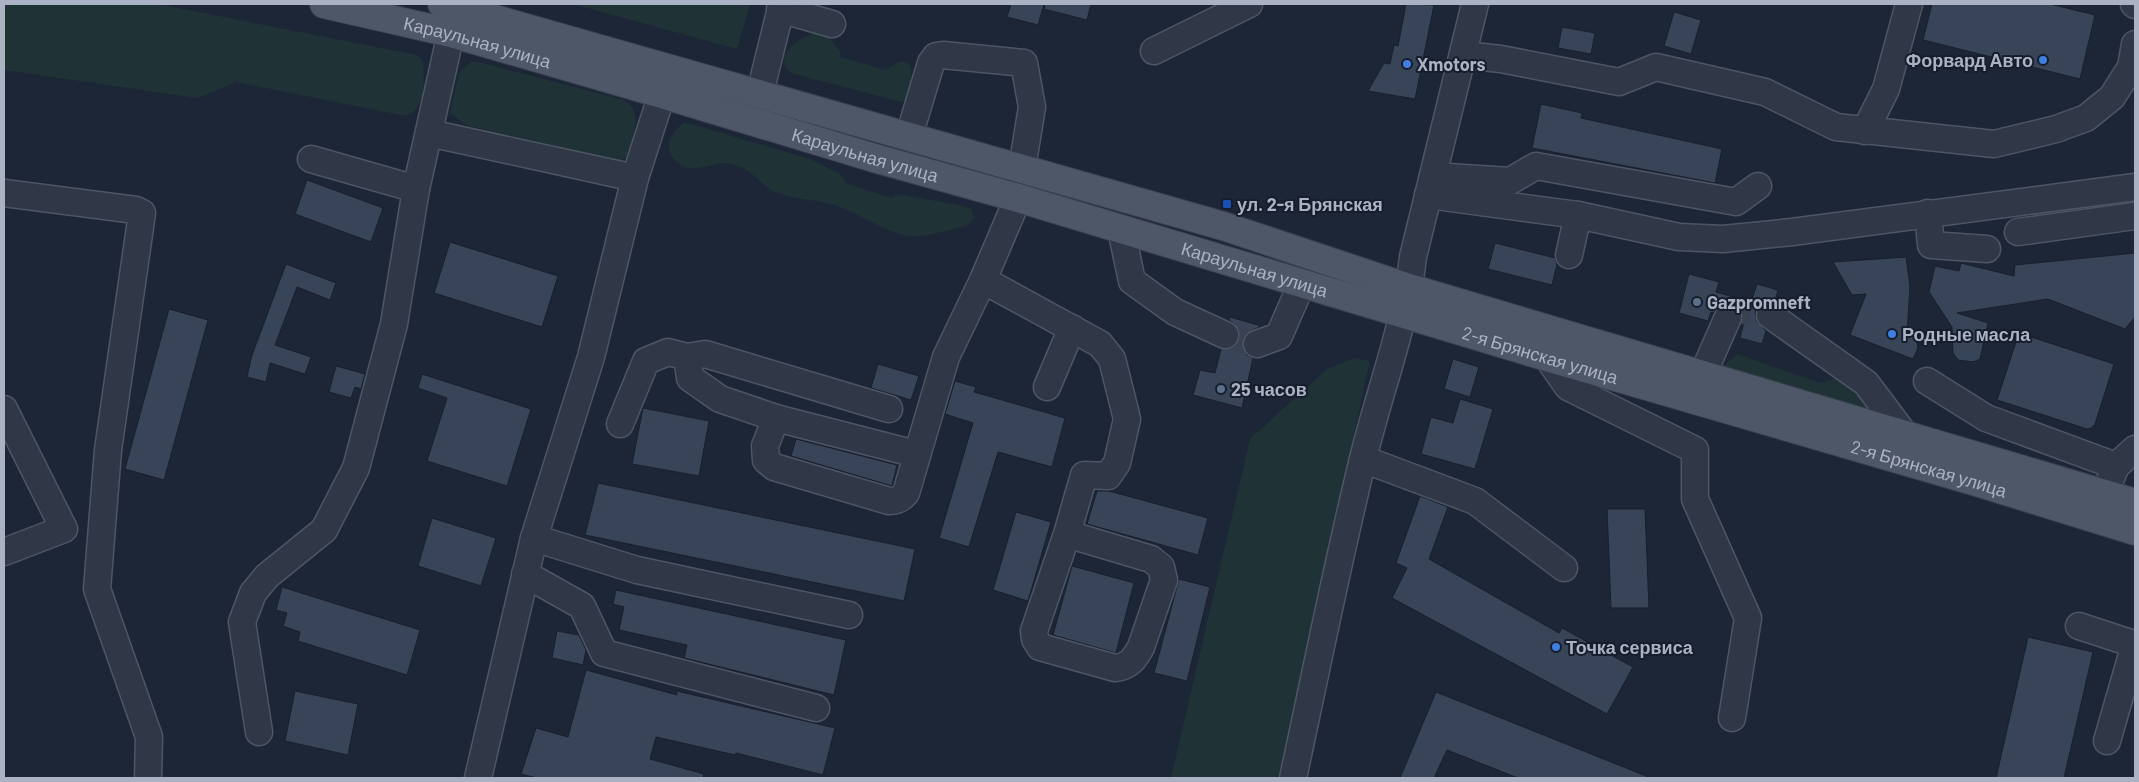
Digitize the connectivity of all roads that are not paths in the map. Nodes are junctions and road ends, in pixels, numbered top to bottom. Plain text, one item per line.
1 (324, 4) edge
2 (1249, 4) edge
3 (1475, 4) edge
4 (1909, 4) edge
5 (449, 5) edge
6 (781, 6) edge
7 (832, 24) dead end
8 (451, 34) junction
9 (2135, 44) edge
10 (1154, 51) dead end
11 (1464, 55) junction
12 (760, 93) junction
13 (662, 94) junction
14 (1865, 131) junction
15 (429, 133) junction
16 (909, 136) junction
17 (311, 159) dead end
18 (1022, 168) junction
19 (635, 178) junction
20 (1431, 185) junction
21 (1758, 186) dead end
22 (416, 189) junction
23 (2134, 191) edge
24 (4, 193) edge
25 (1018, 198) junction
26 (1928, 213) junction
27 (1578, 215) junction
28 (2135, 216) edge
29 (1121, 229) junction
30 (2018, 232) dead end
31 (1987, 249) dead end
32 (1568, 255) dead end
33 (983, 280) junction
34 (1302, 283) junction
35 (1406, 301) junction
36 (1770, 315) tunnel mouth
37 (1728, 317) dead end
38 (1072, 328) junction
39 (1225, 335) tunnel mouth
40 (1257, 344) tunnel mouth
41 (687, 356) junction
42 (1547, 357) junction
43 (1703, 374) junction
44 (1927, 381) dead end
45 (1047, 387) dead end
46 (4, 409) edge
47 (889, 409) dead end
48 (776, 418) junction
49 (620, 424) dead end
50 (1905, 435) junction
51 (2135, 449) edge
52 (916, 454) junction
53 (1363, 459) junction
54 (2116, 466) junction
55 (2105, 494) junction
56 (2135, 503) edge
57 (2135, 531) edge
58 (1066, 534) junction
59 (534, 538) junction
60 (4, 552) edge
61 (1564, 568) dead end
62 (526, 574) junction
63 (849, 616) dead end
64 (2079, 626) dead end
65 (2135, 644) edge
66 (816, 708) dead end
67 (1732, 718) dead end
68 (259, 732) dead end
69 (2107, 741) dead end
70 (148, 778) edge
71 (478, 778) edge
72 (1293, 778) edge

1 - 8 main road, Караульная улица
2 - 10 street
3 - 11 street
4 - 14 street
5 - 12 main road, Караульная улица
6 - 7 street
6 - 12 street
8 - 13 main road, Караульная улица
8 - 15 street
9 - 14 street
11 - 14 street
11 - 20 street
12 - 16 main road, Караульная улица
13 - 19 street
13 - 25 main road, Караульная улица
15 - 19 street
15 - 22 street
16 - 18 main road, Караульная улица
16 - 18 street
17 - 22 street
18 - 35 main road, Караульная улица
19 - 59 street
20 - 21 street
20 - 27 street
20 - 35 street
22 - 68 street
23 - 26 street
24 - 70 street
25 - 29 main road, Караульная улица
25 - 33 street
26 - 27 street
26 - 31 street
27 - 32 street
28 - 30 street
29 - 34 main road, Караульная улица
29 - 39 street
33 - 38 street
33 - 52 street
34 - 35 main road, Караульная улица
34 - 40 street
35 - 42 main road, 2-я Брянская улица
35 - 43 main road, 2-я Брянская улица
35 - 53 street
36 - 50 street
37 - 43 street
38 - 45 street
38 - 58 street
41 - 47 street
41 - 48 street
41 - 49 street
42 - 57 main road, 2-я Брянская улица
42 - 67 street
43 - 50 main road, 2-я Брянская улица
44 - 54 street
46 - 60 street
48 - 52 street
48 - 52 street
50 - 55 main road, 2-я Брянская улица
51 - 54 street
53 - 61 street
53 - 72 street
54 - 55 street
55 - 56 main road, 2-я Брянская улица
58 - 58 street
59 - 62 street
59 - 63 street
62 - 66 street
62 - 71 street
64 - 65 street
65 - 69 street

